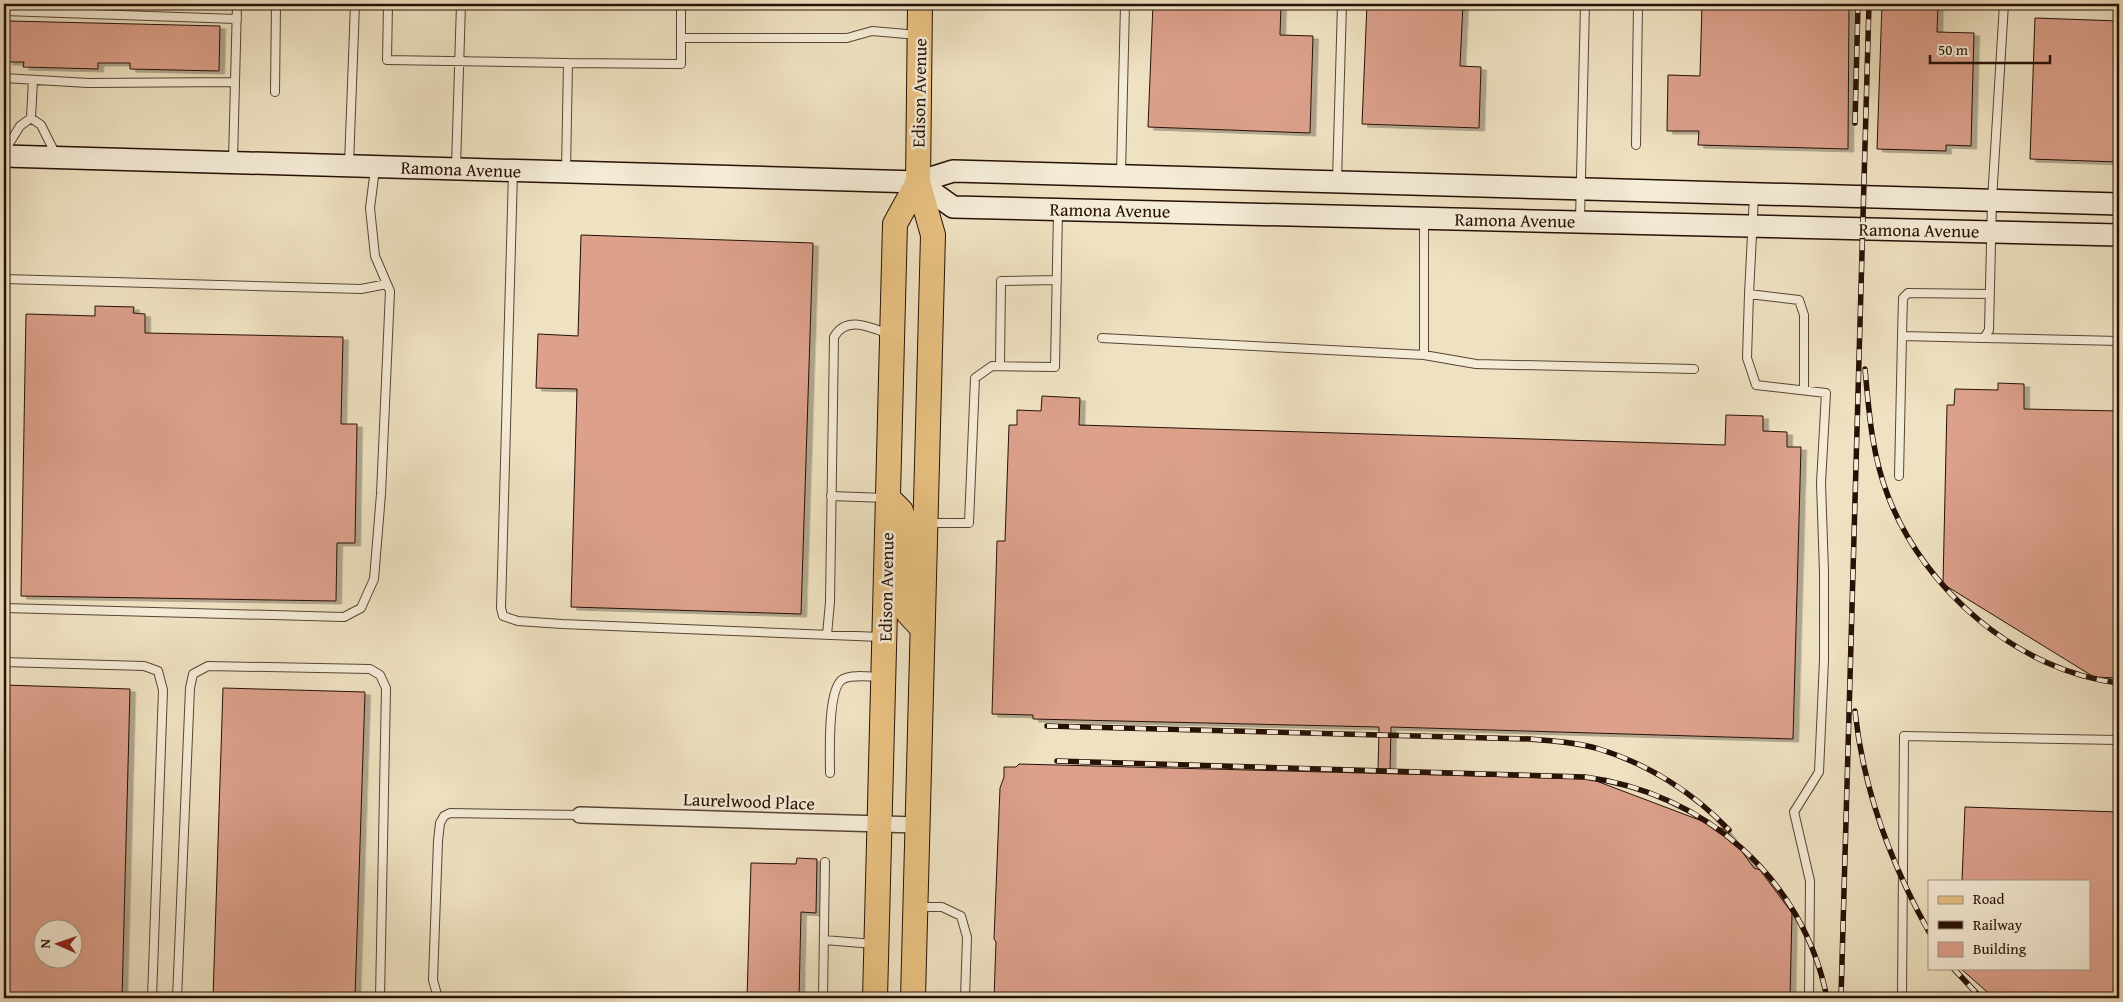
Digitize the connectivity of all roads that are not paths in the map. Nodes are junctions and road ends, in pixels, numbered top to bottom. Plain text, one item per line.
1 (237, 4) edge
2 (276, 4) edge
3 (355, 4) edge
4 (388, 4) edge
5 (462, 4) edge
6 (681, 4) edge
7 (920, 4) edge
8 (1125, 4) edge
9 (1342, 4) edge
10 (1585, 4) edge
11 (1638, 4) edge
12 (2004, 4) edge
13 (4, 11) edge
14 (237, 19) junction
15 (920, 35) junction
16 (681, 38) junction
17 (460, 62) junction
18 (568, 63) junction
19 (4, 78) edge
20 (32, 80) junction
21 (235, 82) junction
22 (275, 92) dead end
23 (31, 118) junction
24 (1636, 146) dead end
25 (4, 154) edge
26 (57, 157) junction
27 (233, 162) junction
28 (348, 166) junction
29 (375, 166) junction
30 (456, 168) junction
31 (513, 170) junction
32 (566, 172) junction
33 (1121, 176) junction
34 (918, 182) junction
35 (1337, 182) junction
36 (1582, 189) junction
37 (1754, 194) junction
38 (1992, 200) junction
39 (2119, 204) edge
40 (1058, 209) junction
41 (1424, 218) junction
42 (1580, 222) junction
43 (1753, 227) junction
44 (1992, 232) junction
45 (2119, 235) edge
46 (4, 279) edge
47 (1057, 280) junction
48 (387, 284) junction
49 (1750, 294) junction
50 (1990, 294) junction
51 (892, 336) junction
52 (1902, 336) junction
53 (1102, 338) dead end
54 (1984, 338) junction
55 (2119, 341) edge
56 (1424, 355) junction
57 (1000, 366) junction
58 (1694, 369) dead end
59 (1804, 390) junction
60 (1899, 476) dead end
61 (831, 496) junction
62 (888, 498) junction
63 (925, 524) junction
64 (4, 608) edge
65 (922, 628) junction
66 (828, 635) junction
67 (884, 637) junction
68 (4, 662) edge
69 (883, 677) junction
70 (2119, 740) edge
71 (830, 773) dead end
72 (580, 815) joint
73 (879, 824) junction
74 (917, 825) junction
75 (825, 862) dead end
76 (915, 907) junction
77 (824, 940) junction
78 (876, 944) junction
79 (152, 998) edge
80 (177, 998) edge
81 (380, 998) edge
82 (438, 998) edge
83 (822, 998) edge
84 (875, 998) edge
85 (913, 998) edge
86 (965, 998) edge
87 (1809, 998) edge
88 (1902, 998) edge

1 - 14 lane
2 - 22 lane
3 - 28 lane
4 - 17 lane
5 - 17 lane
6 - 16 lane
7 - 15 main road, Edison Avenue
8 - 33 lane
9 - 35 lane
10 - 36 lane
11 - 24 lane
12 - 38 lane
13 - 14 lane
14 - 21 lane
15 - 16 lane
15 - 34 main road, Edison Avenue
16 - 18 lane
17 - 18 lane
17 - 30 lane
18 - 32 lane
19 - 20 lane
20 - 21 lane
20 - 23 lane
21 - 27 lane
23 - 25 lane
23 - 26 lane
25 - 26 main road, Ramona Avenue
26 - 27 main road, Ramona Avenue
27 - 28 main road, Ramona Avenue
28 - 29 main road, Ramona Avenue
29 - 30 main road, Ramona Avenue
29 - 48 lane
30 - 31 main road, Ramona Avenue
31 - 32 main road, Ramona Avenue
31 - 66 lane
32 - 34 main road, Ramona Avenue
33 - 34 main road, Ramona Avenue
33 - 35 main road, Ramona Avenue
34 - 40 main road, Ramona Avenue
34 - 51 main road, Edison Avenue
34 - 63 main road, Edison Avenue
35 - 36 main road, Ramona Avenue
36 - 37 main road, Ramona Avenue
36 - 42 lane
37 - 38 main road, Ramona Avenue
37 - 43 lane
38 - 39 main road, Ramona Avenue
38 - 44 lane
40 - 41 main road, Ramona Avenue
40 - 47 lane
41 - 42 main road, Ramona Avenue
41 - 56 lane
42 - 43 main road, Ramona Avenue
43 - 44 main road, Ramona Avenue
43 - 49 lane
44 - 45 main road, Ramona Avenue
44 - 50 lane
46 - 48 lane
47 - 57 lane
47 - 57 lane
48 - 64 lane
49 - 59 lane
49 - 59 lane
50 - 52 lane
50 - 54 lane
51 - 61 lane
51 - 62 main road, Edison Avenue
52 - 54 lane
52 - 60 lane
53 - 56 lane
54 - 55 lane
56 - 58 lane
57 - 63 lane
59 - 87 lane
61 - 62 lane
61 - 66 lane
62 - 65 main road
62 - 67 main road, Edison Avenue
63 - 65 main road, Edison Avenue
65 - 74 main road, Edison Avenue
66 - 67 lane
67 - 69 main road, Edison Avenue
68 - 79 lane
69 - 71 lane
69 - 73 main road, Edison Avenue
70 - 88 lane
72 - 73 street, Laurelwood Place
72 - 82 lane
73 - 74 street, Laurelwood Place
73 - 78 main road, Edison Avenue
74 - 76 main road, Edison Avenue
75 - 77 lane
76 - 85 main road, Edison Avenue
76 - 86 lane
77 - 78 lane
77 - 83 lane
78 - 84 main road, Edison Avenue
80 - 81 lane

